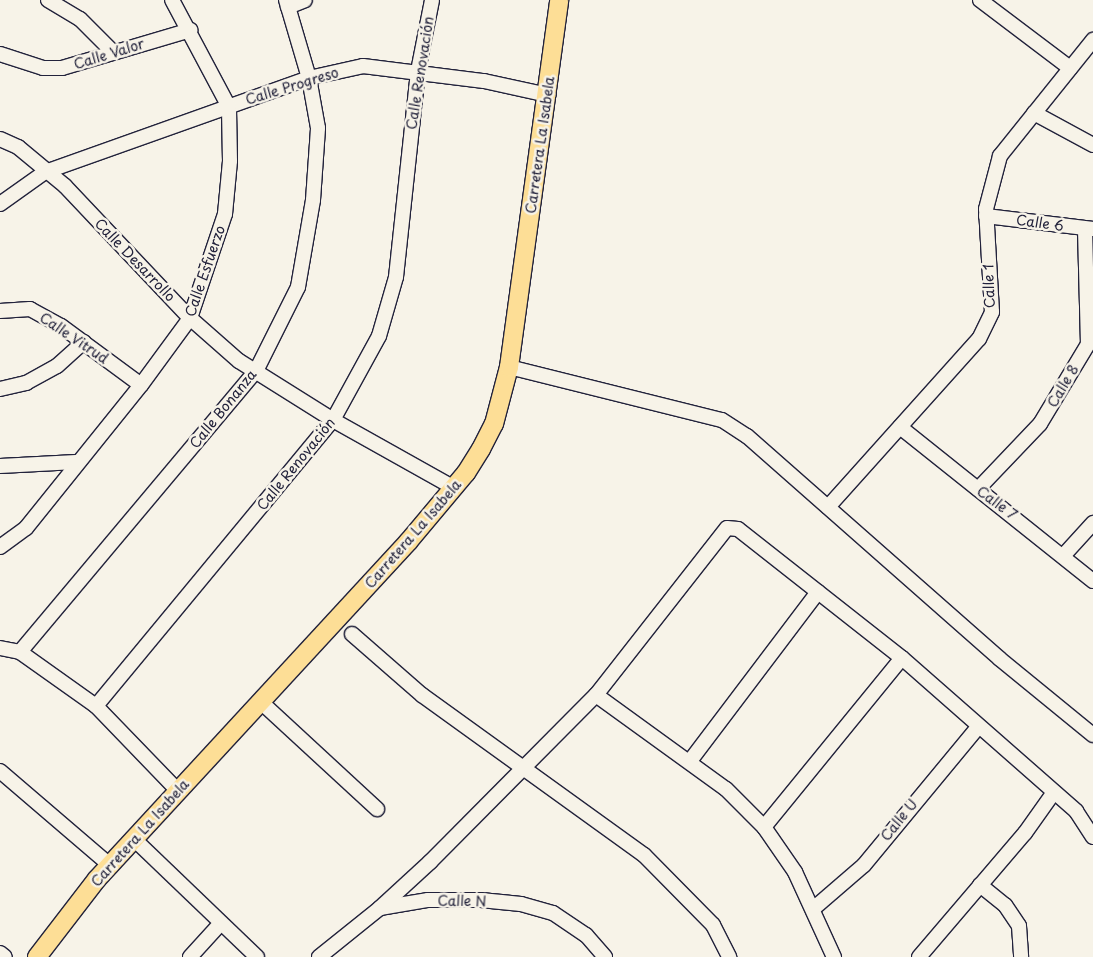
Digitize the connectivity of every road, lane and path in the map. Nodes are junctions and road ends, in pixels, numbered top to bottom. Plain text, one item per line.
1 (48, 0) edge
2 (172, 0) edge
3 (305, 0) edge
4 (432, 0) edge
5 (559, 0) edge
6 (980, 0) edge
7 (287, 4) edge
8 (190, 30) junction
9 (1093, 40) edge
10 (114, 53) junction
11 (0, 54) edge
12 (1070, 68) junction
13 (418, 71) junction
14 (309, 78) junction
15 (548, 95) junction
16 (229, 106) junction
17 (1034, 113) junction
18 (0, 139) edge
19 (1093, 145) edge
20 (45, 172) junction
21 (0, 204) edge
22 (986, 216) junction
23 (1089, 229) edge
24 (0, 311) edge
25 (190, 318) junction
26 (84, 342) junction
27 (509, 367) junction
28 (256, 371) junction
29 (141, 385) junction
30 (0, 389) edge
31 (333, 420) junction
32 (900, 427) junction
33 (76, 462) junction
34 (0, 466) edge
35 (454, 488) junction
36 (978, 489) junction
37 (828, 507) junction
38 (1093, 523) edge
39 (0, 547) edge
40 (1064, 556) junction
41 (1093, 581) edge
42 (818, 592) junction
43 (352, 634) dead end
44 (0, 648) edge
45 (20, 652) junction
46 (902, 658) junction
47 (596, 695) junction
48 (261, 702) junction
49 (96, 706) junction
50 (979, 726) junction
51 (1093, 735) edge
52 (690, 761) junction
53 (526, 767) junction
54 (0, 771) edge
55 (178, 791) junction
56 (1054, 792) junction
57 (377, 809) dead end
58 (1076, 811) junction
59 (1093, 817) edge
60 (764, 827) junction
61 (1093, 837) edge
62 (135, 840) junction
63 (111, 866) junction
64 (980, 885) junction
65 (380, 908) junction
66 (813, 909) junction
67 (220, 924) junction
68 (0, 953) edge
69 (5, 957) edge
70 (37, 957) edge
71 (190, 957) edge
72 (257, 957) edge
73 (319, 957) edge
74 (605, 957) edge
75 (729, 957) edge
76 (834, 957) edge
77 (919, 957) edge
78 (1021, 957) edge

1 - 10 street
2 - 8 street, Calle Esfuerzo
3 - 7 street
4 - 13 street, Calle Renovación
5 - 15 main road, Carretera La Isabela
6 - 12 street
7 - 14 street, Calle Bonanza
8 - 10 street, Calle Valor
8 - 16 street, Calle Esfuerzo
9 - 12 street, Calle 1
10 - 11 street, Calle Valor
12 - 17 street, Calle 1
13 - 14 street, Calle Progreso
13 - 15 street, Calle Progreso
13 - 31 street, Calle Renovación
14 - 16 street, Calle Progreso
14 - 28 street, Calle Bonanza
15 - 27 main road, Carretera La Isabela
16 - 20 street, Calle Progreso
16 - 25 street, Calle Esfuerzo
17 - 19 street
17 - 22 street, Calle 1
18 - 20 street, Calle Desarrollo
20 - 21 street, Calle Progreso
20 - 25 street, Calle Desarrollo
22 - 23 street, Calle 6
22 - 32 street, Calle 1
23 - 36 street, Calle 8
24 - 26 street, Calle Vitrud
25 - 28 street, Calle Desarrollo
25 - 29 street, Calle Esfuerzo
26 - 29 street, Calle Vitrud
26 - 30 street
27 - 35 main road, Carretera La Isabela
27 - 37 street
28 - 31 street, Calle Desarrollo
28 - 45 street, Calle Bonanza
29 - 33 street, Calle Esfuerzo
31 - 35 street, Calle Desarrollo
31 - 49 street, Calle Renovación
32 - 36 street, Calle 7
32 - 37 street, Calle 1
33 - 34 street
33 - 39 street, Calle Esfuerzo
35 - 48 main road, Carretera La Isabela
36 - 40 street, Calle 7
37 - 51 street
38 - 40 street
40 - 41 street, Calle 7
42 - 46 street
42 - 47 street
42 - 52 street
43 - 53 street
44 - 45 street
45 - 49 street
46 - 50 street
46 - 60 street
47 - 52 street
47 - 53 street
48 - 55 main road, Carretera La Isabela
48 - 57 street
49 - 55 street
50 - 56 street
50 - 66 street, Calle U
52 - 60 street
53 - 65 street
53 - 75 street
54 - 63 street
55 - 62 main road, Carretera La Isabela
56 - 58 street
56 - 64 street
58 - 59 street
58 - 61 street
60 - 66 street
62 - 63 main road, Carretera La Isabela
62 - 67 street
63 - 70 main road, Carretera La Isabela
64 - 77 street
64 - 78 street
65 - 73 street, Calle N
65 - 74 street, Calle N
66 - 76 street
67 - 71 street
67 - 72 street
68 - 69 street

